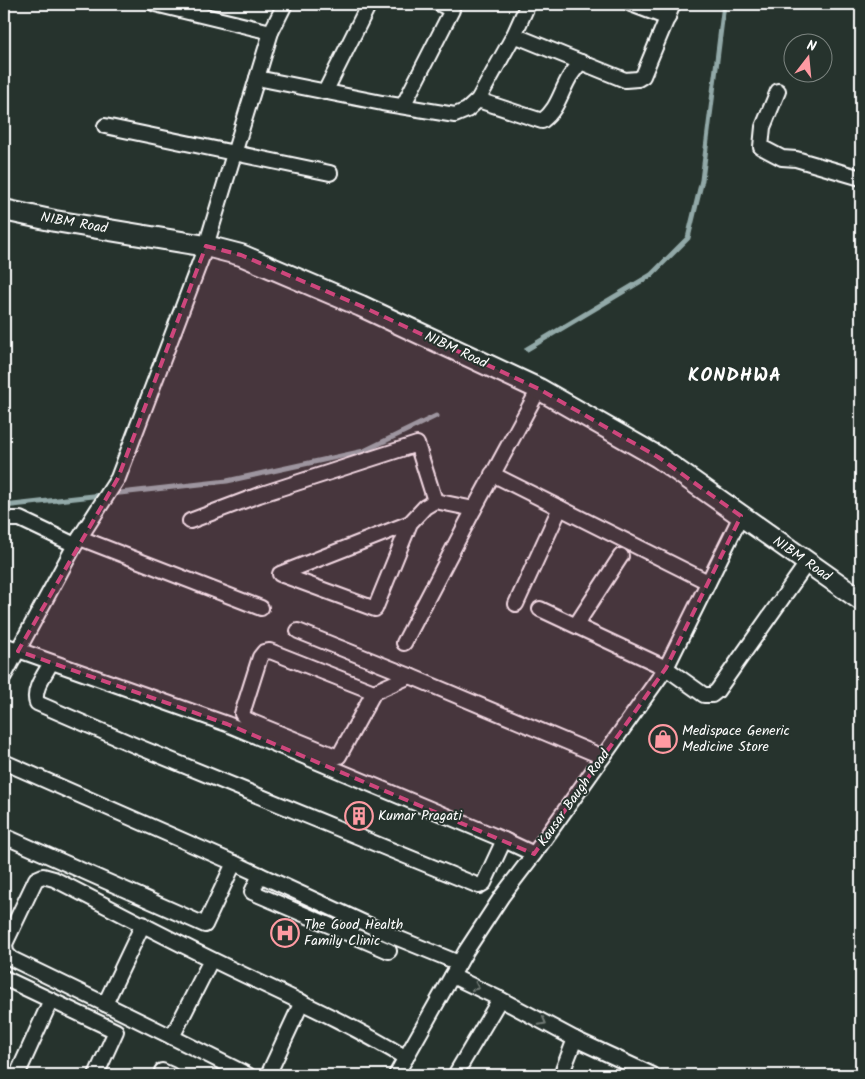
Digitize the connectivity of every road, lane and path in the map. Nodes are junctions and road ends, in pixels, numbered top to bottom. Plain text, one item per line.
1 (155, 4) edge
2 (284, 4) edge
3 (369, 4) edge
4 (442, 4) edge
5 (528, 4) edge
6 (631, 4) edge
7 (674, 4) edge
8 (668, 18) junction
9 (271, 32) junction
10 (514, 36) junction
11 (581, 62) junction
12 (257, 78) junction
13 (778, 91) dead end
14 (325, 92) junction
15 (478, 100) junction
16 (403, 106) junction
17 (106, 126) dead end
18 (234, 152) junction
19 (330, 173) dead end
20 (861, 178) edge
21 (4, 210) edge
22 (206, 246) junction
23 (539, 388) junction
24 (492, 474) junction
25 (435, 502) junction
26 (560, 508) junction
27 (474, 509) junction
28 (741, 516) junction
29 (4, 519) edge
30 (190, 520) dead end
31 (410, 523) junction
32 (78, 542) junction
33 (621, 556) dead end
34 (807, 562) junction
35 (708, 582) junction
36 (861, 600) edge
37 (516, 604) dead end
38 (261, 608) dead end
39 (540, 609) dead end
40 (576, 625) junction
41 (298, 631) dead end
42 (404, 643) dead end
43 (4, 645) edge
44 (18, 651) junction
45 (50, 663) junction
46 (666, 668) junction
47 (4, 676) edge
48 (410, 676) junction
49 (374, 692) junction
50 (603, 757) junction
51 (4, 762) edge
52 (4, 836) edge
53 (504, 840) junction
54 (534, 854) junction
55 (234, 863) junction
56 (260, 875) junction
57 (336, 910) junction
58 (143, 924) junction
59 (329, 925) junction
60 (389, 951) dead end
61 (212, 960) junction
62 (459, 964) junction
63 (452, 976) junction
64 (4, 978) edge
65 (500, 999) junction
66 (51, 1000) junction
67 (302, 1002) junction
68 (106, 1004) junction
69 (172, 1037) junction
70 (575, 1038) junction
71 (406, 1058) junction
72 (400, 1074) edge
73 (17, 1075) edge
74 (96, 1075) edge
75 (248, 1075) edge
76 (268, 1075) edge
77 (455, 1075) edge
78 (561, 1075) edge
79 (653, 1075) edge

1 - 9 street
2 - 9 street
3 - 14 street
4 - 16 street
5 - 10 street
6 - 8 street
7 - 8 street
8 - 11 street
9 - 12 street
10 - 11 street
10 - 15 street
11 - 15 street
12 - 14 street
12 - 18 street
13 - 20 street
14 - 16 street
15 - 16 street
17 - 18 street
18 - 19 street
18 - 22 street
21 - 22 main road, NIBM Road
22 - 23 main road, NIBM Road
22 - 32 street
23 - 24 street
23 - 28 main road, NIBM Road
24 - 26 street
24 - 27 street
25 - 27 street
25 - 30 street
25 - 31 street
26 - 35 street
26 - 37 street
27 - 42 street
28 - 34 main road, NIBM Road
28 - 35 street, Kausar Baugh Road
29 - 32 street
31 - 31 street
32 - 38 street
32 - 44 street
33 - 40 street
34 - 36 main road, NIBM Road
34 - 46 street
35 - 46 street, Kausar Baugh Road
39 - 40 street
40 - 46 street
41 - 48 street
43 - 44 street
44 - 45 street
44 - 47 street
45 - 53 street
45 - 53 street
46 - 50 street, Kausar Baugh Road
48 - 49 street
48 - 50 street
49 - 49 street
50 - 54 street, Kausar Baugh Road
51 - 55 street
52 - 55 street
53 - 54 street
54 - 62 street, Kausar Baugh Road
55 - 56 street
56 - 57 street
56 - 59 street
57 - 59 street
57 - 62 street
58 - 61 street
58 - 68 street
58 - 68 street
59 - 60 street
61 - 67 street
61 - 69 street
62 - 63 street, Kausar Baugh Road
63 -> 65 street
63 - 71 street, Kausar Baugh Road
64 - 66 street
65 -> 70 street
65 - 77 street
66 - 73 street
66 - 74 street
67 - 71 street
67 - 76 street
68 - 69 street
69 - 75 street
70 - 78 street
70 - 79 street
71 - 72 street, Kausar Baugh Road

